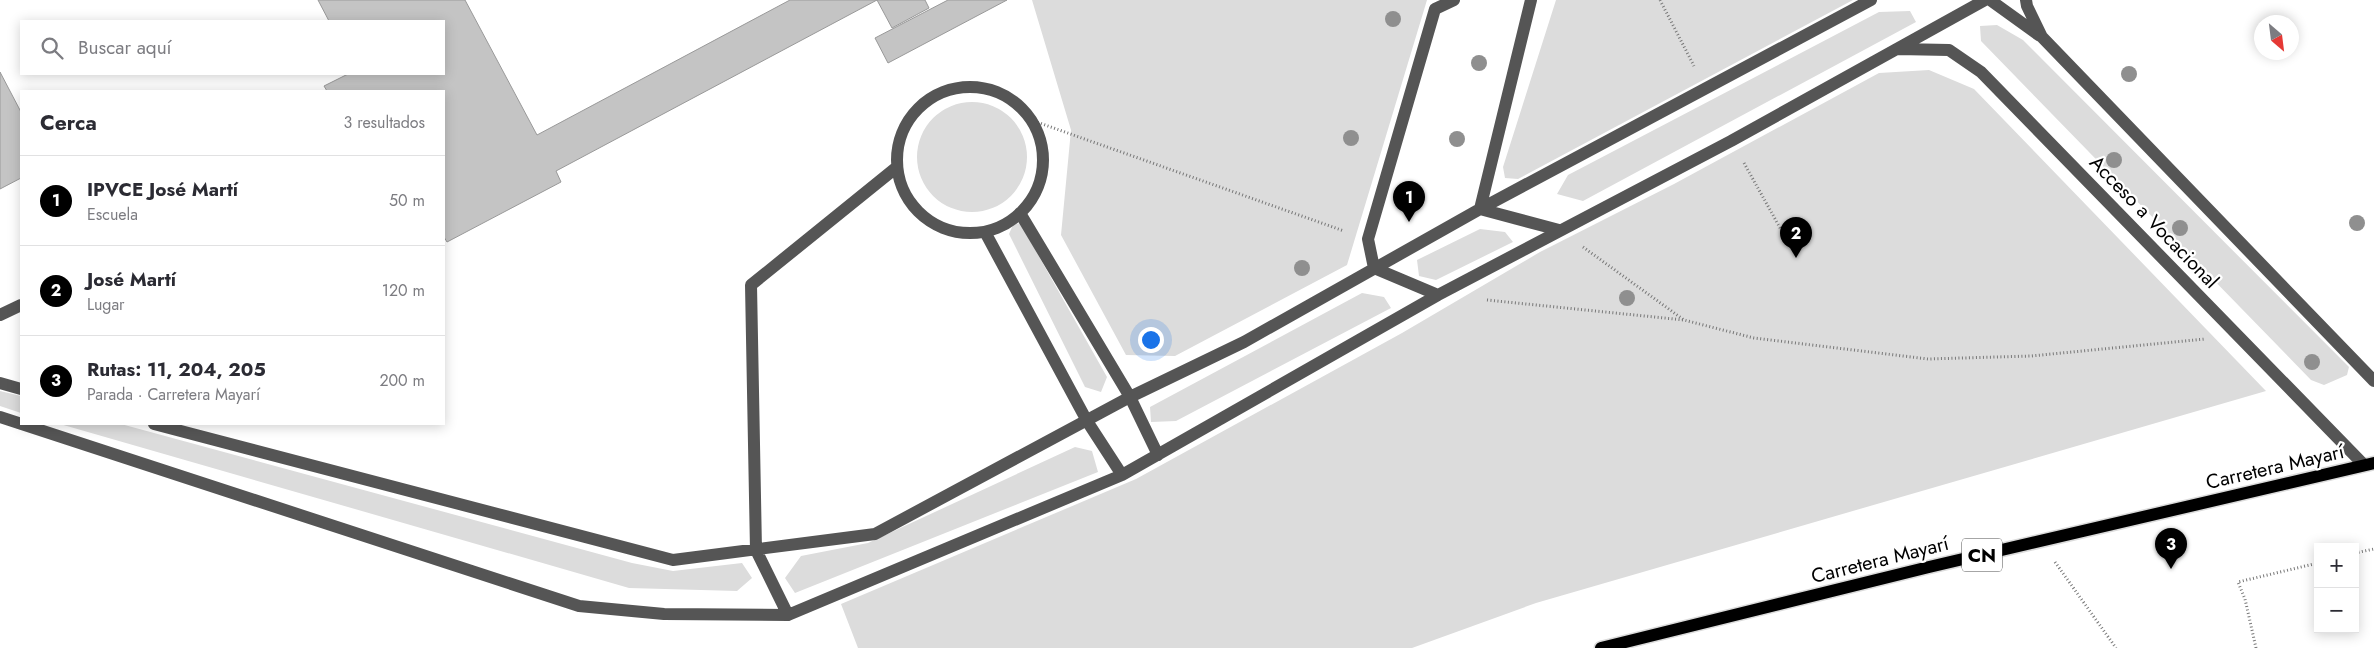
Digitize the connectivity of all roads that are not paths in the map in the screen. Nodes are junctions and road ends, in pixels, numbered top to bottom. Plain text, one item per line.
1 (1454, 0) edge
2 (1531, 0) edge
3 (1871, 0) edge
4 (1985, 0) edge
5 (1990, 0) edge
6 (2026, 0) edge
7 (2042, 37) junction
8 (1895, 49) junction
9 (897, 167) junction
10 (1480, 209) junction
11 (1020, 213) junction
12 (1559, 230) junction
13 (985, 232) junction
14 (1374, 268) junction
15 (1438, 295) junction
16 (20, 305) edge
17 (0, 315) edge
18 (2374, 381) edge
19 (0, 383) edge
20 (20, 389) edge
21 (1130, 397) junction
22 (0, 417) edge
23 (1087, 422) junction
24 (20, 424) edge
25 (25, 425) edge
26 (158, 425) edge
27 (1158, 455) junction
28 (2369, 464) edge
29 (1122, 475) junction
30 (756, 550) junction
31 (788, 615) junction
32 (1601, 648) edge

1 - 14 lane
2 - 10 lane
3 - 10 lane
4 - 8 lane
5 - 7 lane
6 - 7 lane
7 - 18 lane
8 - 12 lane
8 - 28 lane, Acceso a Vocacional
9 - 11 lane
9 - 13 lane
9 - 30 lane
10 - 12 lane
10 - 14 lane
11 - 13 lane
11 - 21 lane
12 - 15 lane
13 - 23 lane
14 - 15 lane
14 - 21 lane
15 - 27 lane
16 - 17 lane
19 - 20 lane
21 - 23 lane
21 - 27 lane
22 - 24 lane
23 - 29 lane
23 - 30 lane
25 - 31 lane
26 - 30 lane
27 - 29 lane
28 - 32 main road, Carretera Mayarí / CN
29 - 31 lane
30 - 31 lane

